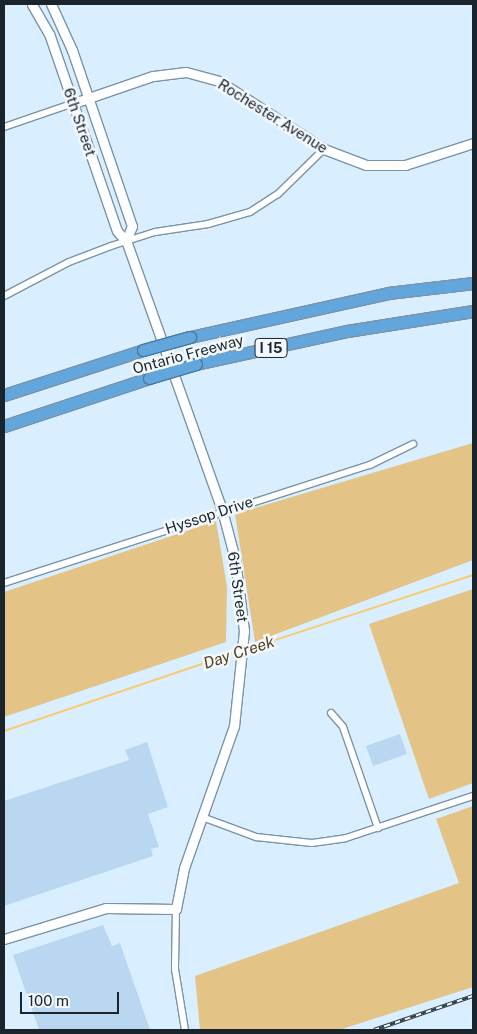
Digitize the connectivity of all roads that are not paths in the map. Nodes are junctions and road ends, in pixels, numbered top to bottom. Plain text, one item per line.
1 (32, 4) edge
2 (50, 4) edge
3 (87, 98) junction
4 (74, 102) junction
5 (4, 127) edge
6 (473, 143) edge
7 (324, 149) junction
8 (126, 241) junction
9 (473, 283) edge
10 (4, 296) edge
11 (473, 311) edge
12 (4, 395) edge
13 (4, 426) edge
14 (413, 444) dead end
15 (222, 510) junction
16 (4, 583) edge
17 (331, 714) dead end
18 (473, 796) edge
19 (202, 818) junction
20 (378, 828) junction
21 (176, 909) junction
22 (4, 939) edge
23 (185, 1030) edge

1 - 4 street, 6th Street
2 - 3 street, 6th Street
3 - 4 street, Rochester Avenue
3 - 7 street, Rochester Avenue
3 - 8 street, 6th Street
4 - 5 street
4 - 8 street, 6th Street
6 - 7 street, Rochester Avenue
7 - 8 street
8 - 10 street
8 - 15 street, 6th Street
9 - 12 highway, Ontario Freeway / I 15, bridge
11 - 13 highway, Ontario Freeway / I 15, bridge
14 - 15 street, Hyssop Drive
15 - 16 street, Hyssop Drive
15 - 19 street, 6th Street
17 - 20 street
18 - 20 street
19 - 20 street
19 - 21 street, 6th Street
21 - 22 street
21 - 23 street, 6th Street

